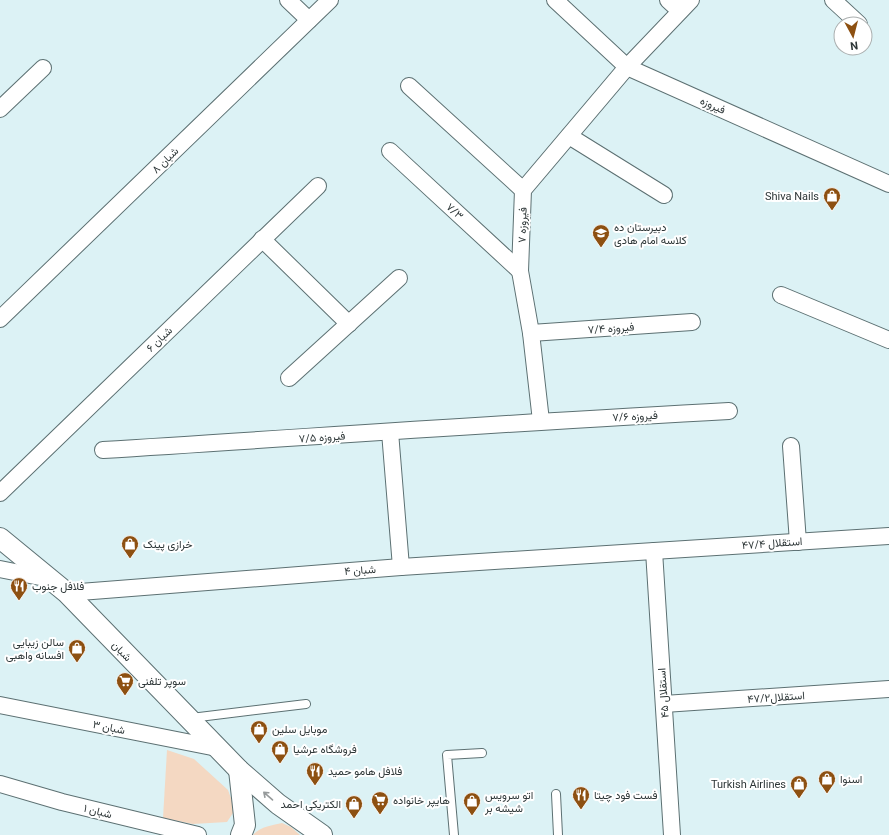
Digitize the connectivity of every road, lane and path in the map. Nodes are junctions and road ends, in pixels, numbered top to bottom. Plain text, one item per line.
1 (288, 0) edge
2 (330, 0) edge
3 (555, 0) edge
4 (668, 0) edge
5 (833, 0) edge
6 (685, 6) edge
7 (850, 16) edge
8 (309, 20) junction
9 (627, 67) junction
10 (42, 68) dead end
11 (409, 86) dead end
12 (0, 109) edge
13 (569, 136) junction
14 (390, 151) dead end
15 (889, 184) edge
16 (318, 186) dead end
17 (523, 190) junction
18 (664, 195) dead end
19 (262, 239) junction
20 (520, 271) junction
21 (399, 278) dead end
22 (781, 295) dead end
23 (0, 319) edge
24 (692, 322) dead end
25 (349, 324) junction
26 (531, 333) junction
27 (889, 340) edge
28 (289, 378) dead end
29 (729, 411) dead end
30 (541, 421) junction
31 (390, 432) junction
32 (791, 446) dead end
33 (102, 450) dead end
34 (0, 493) edge
35 (889, 536) edge
36 (0, 538) edge
37 (798, 542) junction
38 (654, 551) junction
39 (401, 567) junction
40 (0, 569) edge
41 (52, 579) junction
42 (67, 592) junction
43 (889, 689) edge
44 (306, 704) dead end
45 (664, 704) junction
46 (0, 705) edge
47 (187, 718) junction
48 (217, 748) junction
49 (482, 753) dead end
50 (239, 770) junction
51 (0, 784) edge
52 (556, 794) dead end
53 (198, 835) edge
54 (241, 835) edge
55 (322, 835) edge
56 (454, 835) edge
57 (558, 835) edge
58 (672, 835) edge

1 - 8 street
2 - 8 street, ۸ شبان
3 - 9 street, فیروزه
4 - 6 street
5 - 7 street
6 - 9 street
8 - 23 street, ۸ شبان
9 - 13 street
9 - 15 street, فیروزه
10 - 12 street
11 - 17 street
13 - 17 street
13 - 18 street
14 - 20 street, ۷/۳
16 - 19 street, ۶ شبان
17 - 20 street, ۷ فیروزه
19 - 25 street
19 - 34 street, ۶ شبان
20 - 26 street, ۷ فیروزه
21 - 25 street
22 - 27 street
24 - 26 street, ۷/۴ فیروزه
25 - 28 street
26 - 30 street, ۷ فیروزه
29 - 30 street, ۷/۶ فیروزه
30 - 31 street, ۷/۵ فیروزه
31 - 33 street, ۷/۵ فیروزه
31 - 39 street
32 - 37 street
35 - 37 street, ۴۷/۴ استقلال
36 - 41 street, شبان
37 - 38 street, ۴۷/۴ استقلال
38 - 39 street, ۴ شبان
38 - 45 street, ۴۵ استقلال
39 - 42 street, ۴ شبان
40 - 41 street
41 - 42 street, شبان
42 - 47 street, شبان
43 - 45 street, استقلال۴۷/۲
44 - 47 lane
45 - 58 street, ۴۵ استقلال
46 - 48 street, ۳ شبان
47 - 48 street, شبان
48 - 50 street, شبان
49 - 56 lane
50 - 54 street
55 -> 50 street, شبان
51 - 53 street, ۱ شبان
52 - 57 lane

